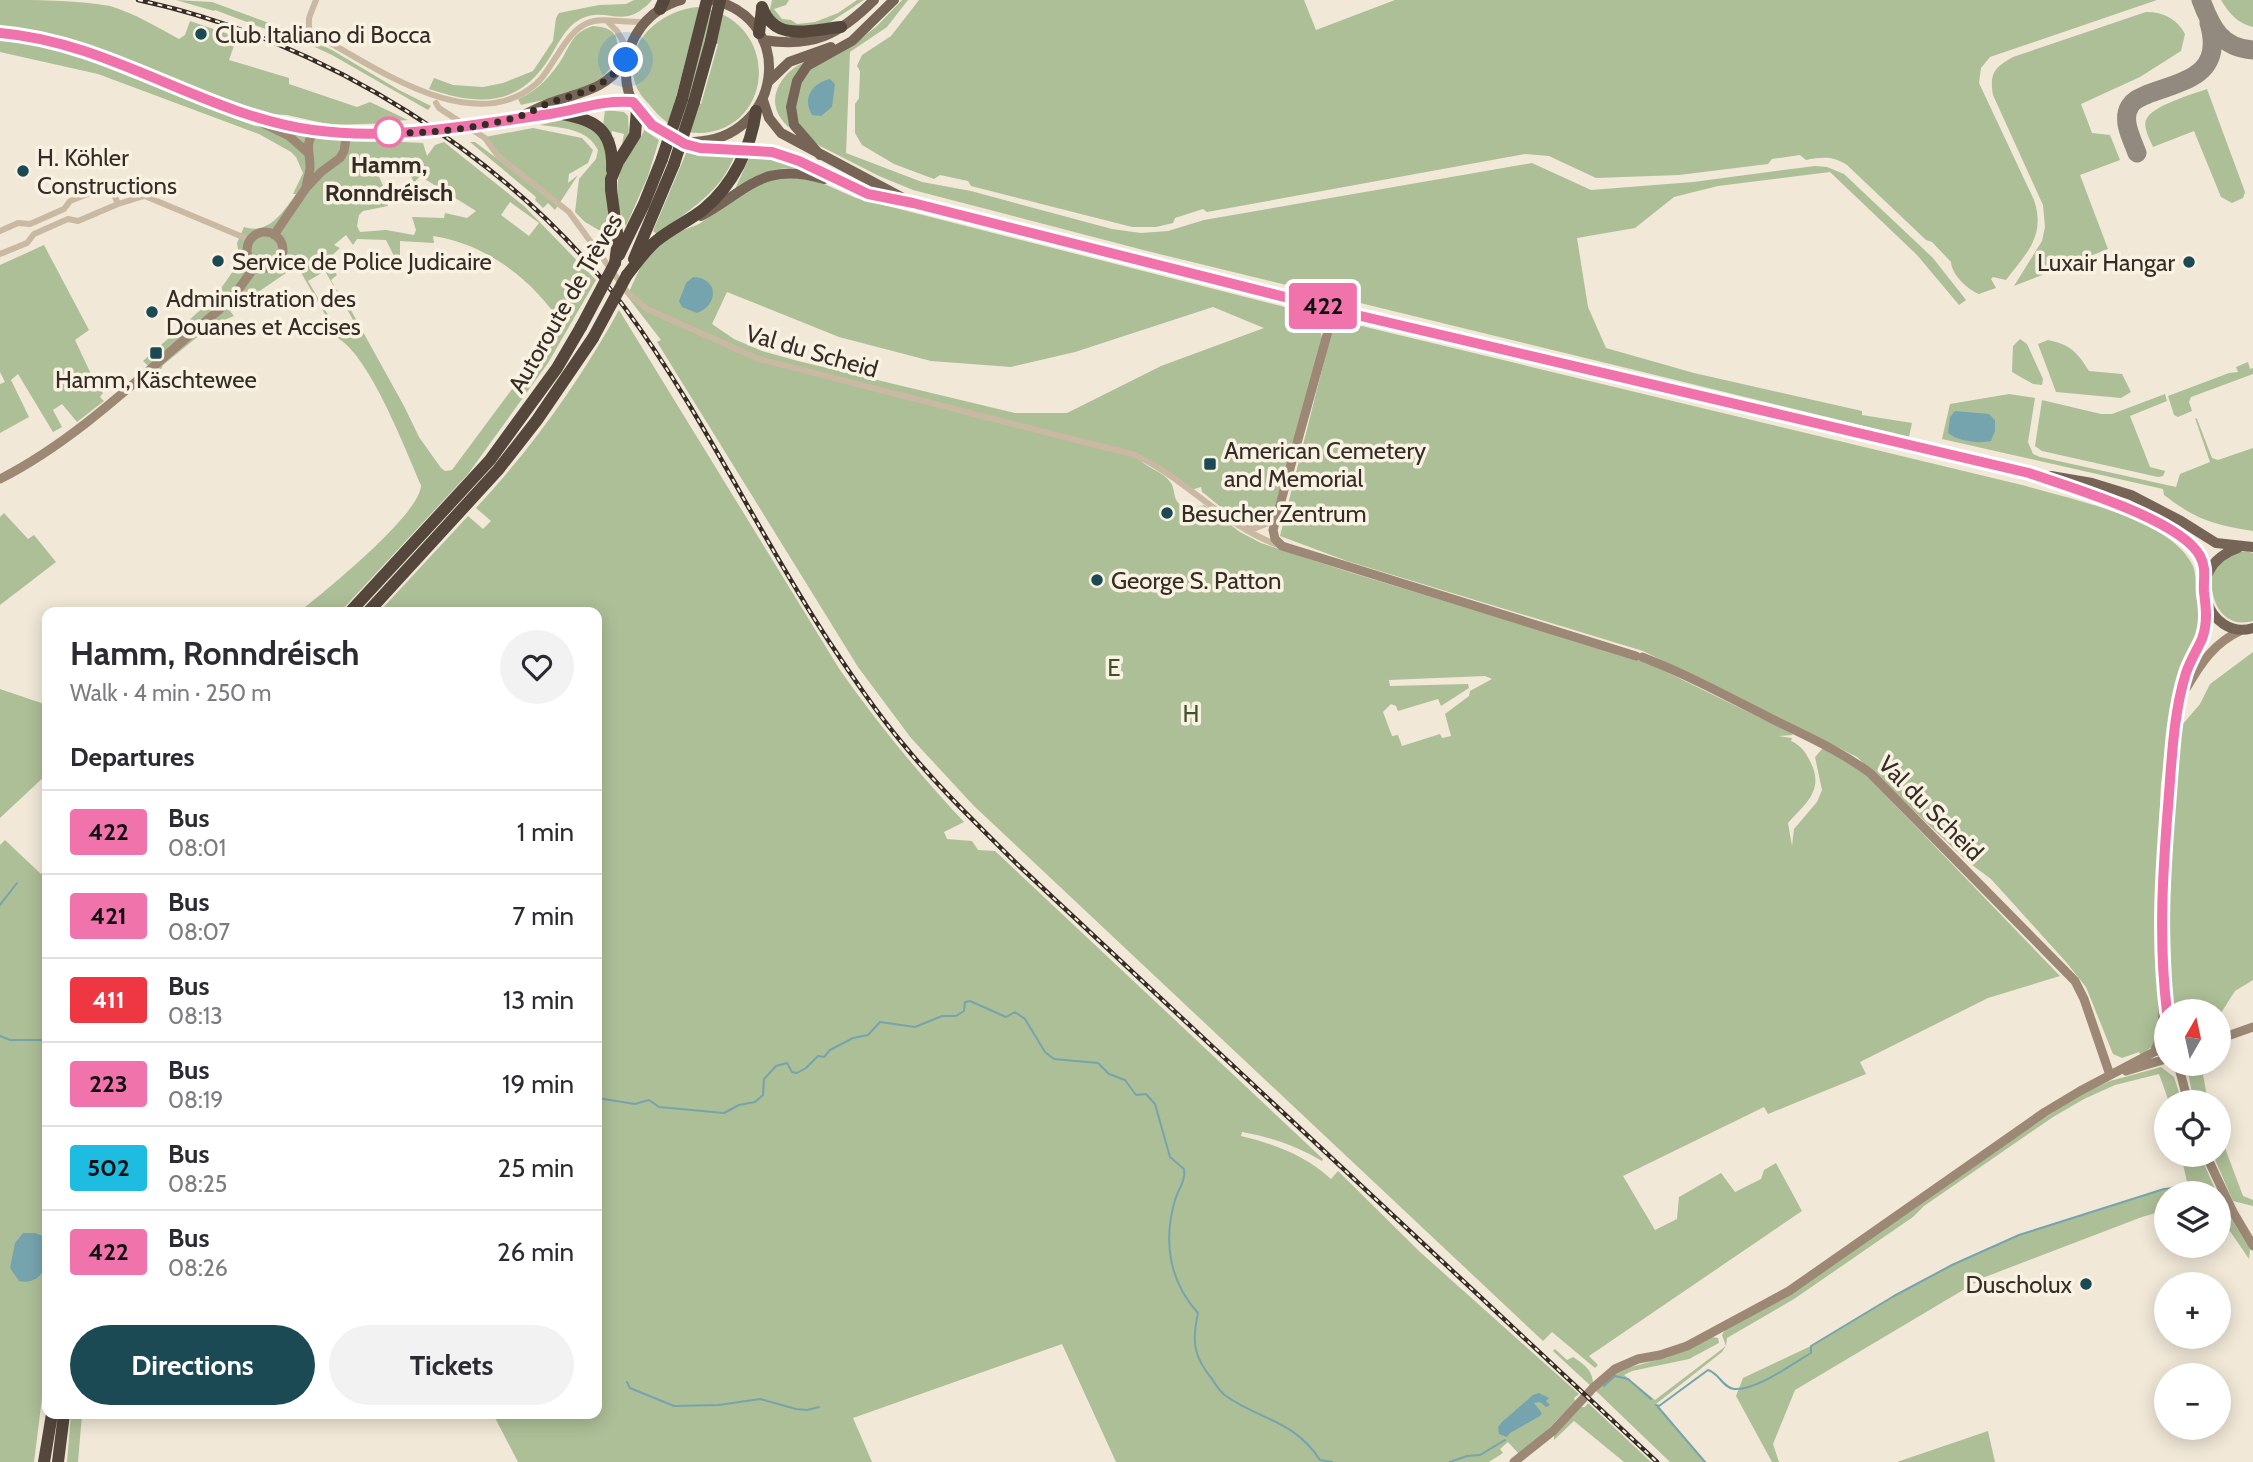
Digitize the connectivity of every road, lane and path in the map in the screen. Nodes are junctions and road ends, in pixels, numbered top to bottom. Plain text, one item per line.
1 (316, 0) edge
2 (681, 0) edge
3 (707, 0) edge
4 (713, 0) edge
5 (720, 0) edge
6 (874, 0) edge
7 (894, 0) edge
8 (662, 4) edge
9 (764, 4) edge
10 (607, 21) junction
11 (644, 22) junction
12 (841, 27) junction
13 (864, 29) junction
14 (0, 33) edge
15 (761, 36) junction
16 (705, 40) junction
17 (627, 55) junction
18 (769, 82) junction
19 (436, 103) dead end
20 (635, 105) junction
21 (760, 106) junction
22 (555, 113) junction
23 (248, 116) junction
24 (520, 117) junction
25 (316, 130) junction
26 (347, 133) junction
27 (671, 136) junction
28 (746, 149) junction
29 (307, 152) junction
30 (820, 155) junction
31 (668, 162) junction
32 (611, 180) junction
33 (110, 185) junction
34 (306, 188) junction
35 (868, 194) junction
36 (146, 196) junction
37 (913, 203) junction
38 (118, 204) junction
39 (64, 209) junction
40 (46, 217) junction
41 (68, 219) junction
42 (30, 224) junction
43 (51, 227) junction
44 (676, 228) junction
45 (0, 231) edge
46 (34, 234) junction
47 (274, 235) junction
48 (250, 240) junction
49 (0, 254) edge
50 (615, 263) junction
51 (256, 265) junction
52 (627, 275) junction
53 (1311, 303) junction
54 (1348, 313) junction
55 (1328, 331) junction
56 (2029, 473) junction
57 (0, 479) edge
58 (1276, 520) junction
59 (1242, 528) junction
60 (1282, 546) junction
61 (2241, 546) junction
62 (2253, 547) edge
63 (2206, 576) junction
64 (2207, 602) junction
65 (355, 607) edge
66 (373, 607) edge
67 (2248, 630) edge
68 (2182, 694) junction
69 (2164, 985) junction
70 (2163, 999) edge
71 (2166, 999) edge
72 (2253, 1026) edge
73 (2231, 1033) edge
74 (2154, 1052) edge
75 (2154, 1063) edge
76 (2110, 1075) junction
77 (2212, 1167) edge
78 (2253, 1246) edge
79 (51, 1419) edge
80 (63, 1419) edge
81 (44, 1462) edge
82 (58, 1462) edge
83 (1514, 1462) edge

1 - 10 street
2 - 8 main road
3 - 16 highway, Autoroute de Trèves
4 - 15 main road
5 - 16 highway, Autoroute de Trèves, bridge
6 - 12 main road
7 - 13 main road
8 - 11 main road
9 - 12 highway
9 - 15 highway
10 - 11 street
10 - 17 street
11 - 17 main road
12 - 15 main road
13 - 18 main road
13 - 30 main road
14 - 23 main road
15 - 18 main road
16 - 31 highway, Autoroute de Trèves, bridge
17 - 20 main road
17 - 24 main road
18 - 21 main road
19 - 59 street, Val du Scheid
20 - 22 main road
20 - 27 main road
20 - 32 highway
21 - 27 main road
21 - 28 highway
21 - 30 main road
22 - 24 main road
22 - 32 highway
23 - 25 main road
23 - 29 main road
24 - 26 main road, bridge
25 - 26 main road
25 - 29 main road
26 - 34 main road
27 - 28 main road
28 - 35 main road
28 - 44 highway
29 - 34 main road
30 - 37 main road
31 - 50 highway, Autoroute de Trèves
31 - 52 highway, Autoroute de Trèves
32 - 50 highway
33 - 36 street
33 - 38 street
33 - 39 street
34 - 47 main road
35 - 37 main road
35 - 44 main road
36 - 38 street
36 - 48 street
37 - 53 main road
38 - 41 street
39 - 40 street
39 - 41 street
40 - 42 street
40 - 43 street
41 - 43 street
42 - 45 street
42 - 46 street
43 - 46 street
44 - 52 highway
46 - 49 street
47 - 48 main road
47 - 51 main road
48 - 51 main road
50 - 65 highway, Autoroute de Trèves, bridge
51 - 57 main road
52 - 66 highway, Autoroute de Trèves, bridge
53 - 54 main road
53 - 55 main road
54 - 55 main road
54 - 56 main road
55 - 58 main road
56 - 61 main road
56 - 63 main road
58 - 59 street
58 - 60 main road
59 - 60 street, Val du Scheid
60 - 76 main road, Val du Scheid
61 - 62 main road
61 - 63 main road
63 - 64 main road
64 - 67 main road
64 - 68 main road
67 - 68 main road
68 - 69 main road
69 - 70 main road
69 - 71 main road
72 - 73 main road
74 - 76 main road
75 - 76 main road
76 - 83 main road
77 - 78 main road
79 - 81 highway
80 - 82 highway

